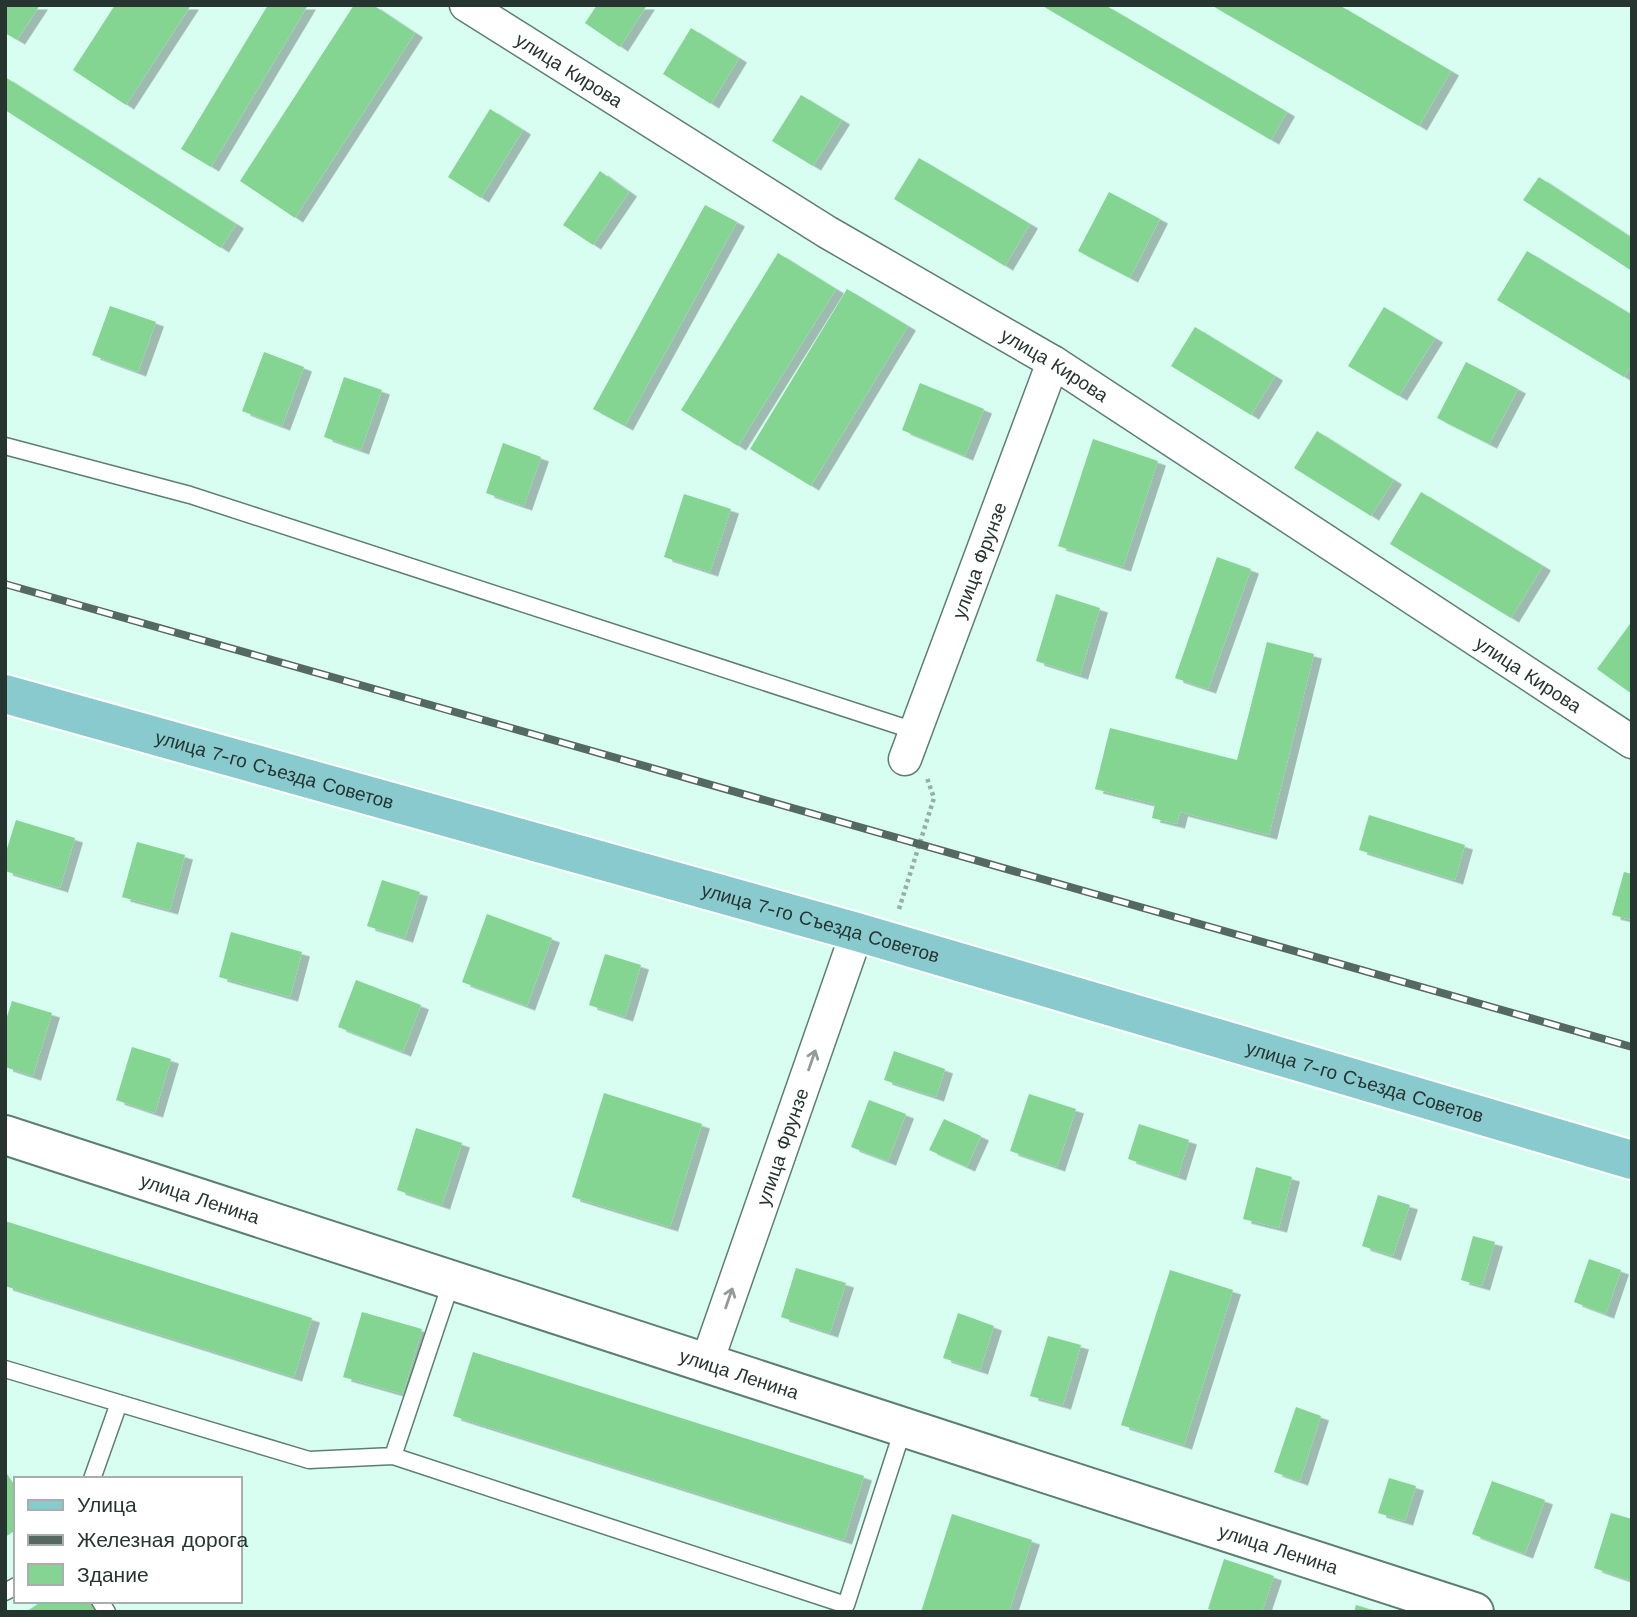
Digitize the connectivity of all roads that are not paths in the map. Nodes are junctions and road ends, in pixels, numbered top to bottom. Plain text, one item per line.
1 (466, 5) edge
2 (1053, 362) junction
3 (5, 446) edge
4 (5, 694) edge
5 (1632, 742) edge
6 (910, 745) joint
7 (857, 932) junction
8 (5, 1135) edge
9 (1632, 1160) edge
10 (452, 1280) junction
11 (707, 1362) junction
12 (5, 1368) edge
13 (119, 1403) junction
14 (903, 1429) junction
15 (393, 1456) junction
16 (93, 1477) edge
17 (847, 1608) edge
18 (1472, 1612) edge

1 - 2 street, улица Кирова
2 - 5 street, улица Кирова
2 - 6 street, улица Фрунзе
3 - 6 lane
4 - 7 main road, улица 7-го Съезда Советов
7 - 9 main road, улица 7-го Съезда Советов
11 -> 7 street, улица Фрунзе
8 - 10 street, улица Ленина
10 - 11 street, улица Ленина
10 - 15 lane
11 - 14 street, улица Ленина
12 - 13 lane
13 - 15 lane
13 - 16 lane
14 - 17 lane
14 - 18 street, улица Ленина
15 - 17 lane

